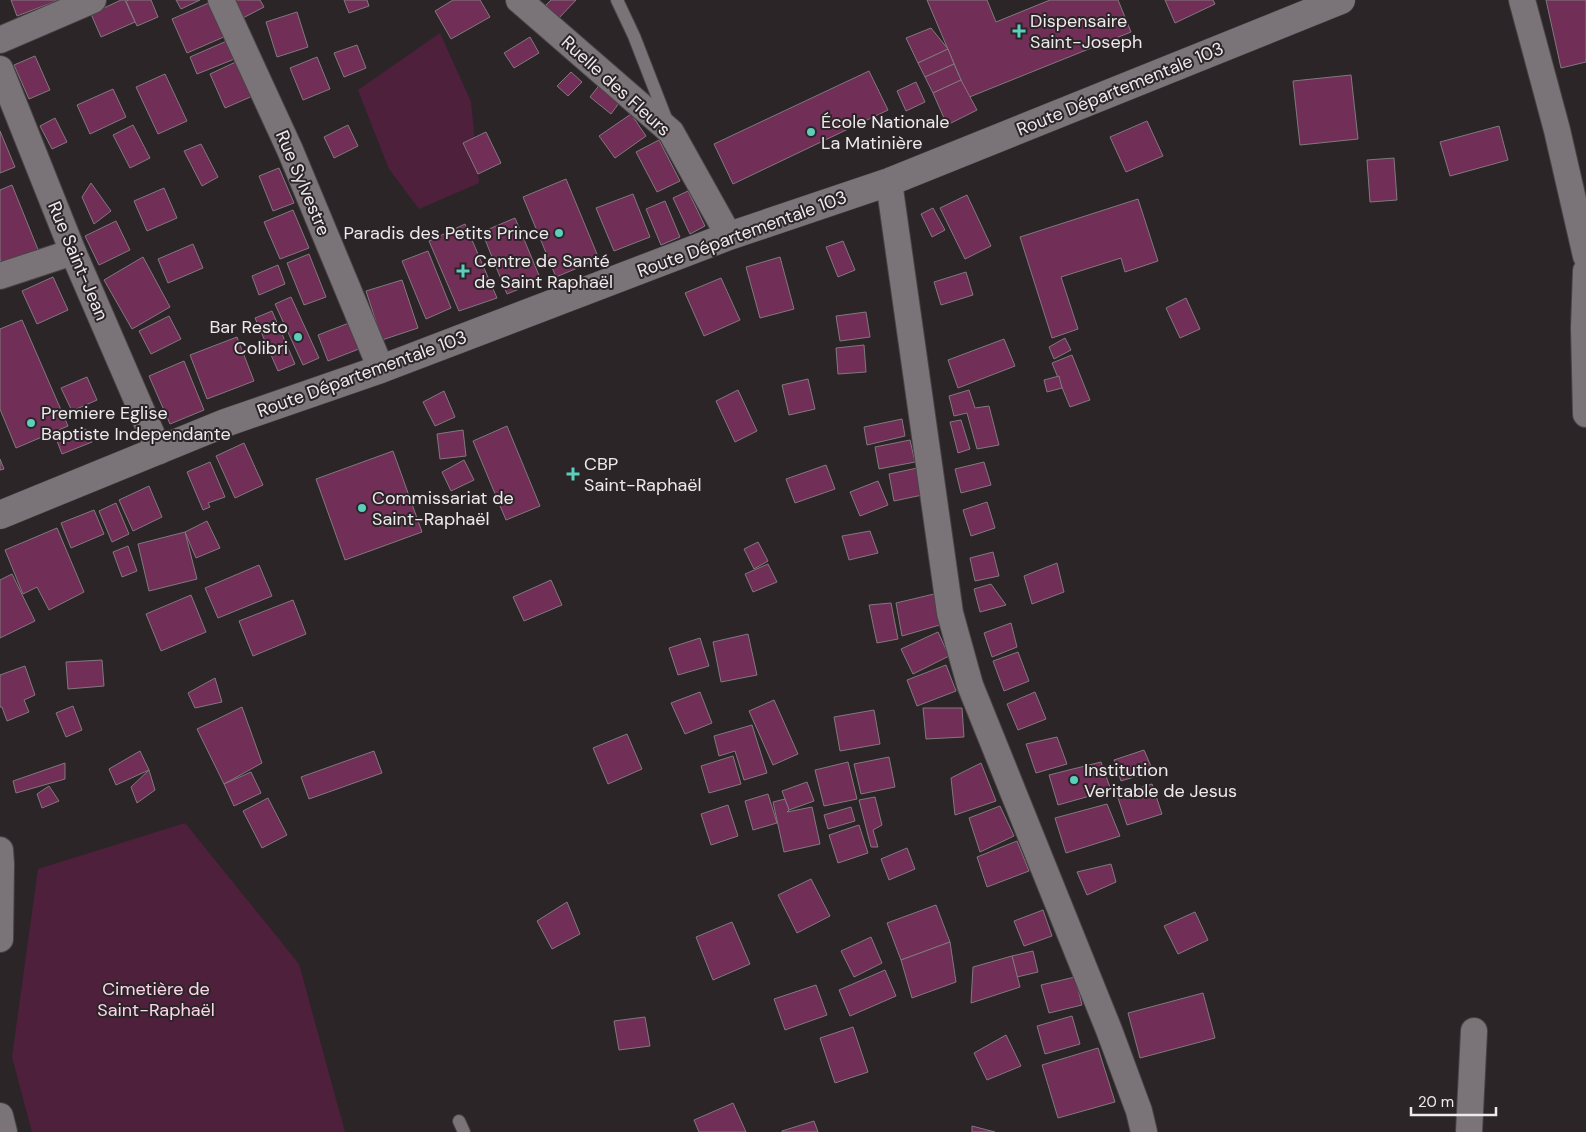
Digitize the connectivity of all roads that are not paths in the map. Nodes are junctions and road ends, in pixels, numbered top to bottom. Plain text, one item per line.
1 (93, 0) edge
2 (221, 0) edge
3 (519, 0) edge
4 (617, 0) edge
5 (1341, 0) edge
6 (1522, 0) edge
7 (0, 40) edge
8 (0, 69) edge
9 (671, 132) junction
10 (889, 182) junction
11 (729, 236) junction
12 (74, 252) junction
13 (1586, 256) edge
14 (1586, 271) edge
15 (0, 276) edge
16 (382, 369) junction
17 (1586, 414) edge
18 (159, 451) junction
19 (0, 515) edge
20 (0, 850) edge
21 (0, 939) edge
22 (1474, 1031) dead end
23 (0, 1116) edge
24 (4, 1132) edge
25 (1144, 1132) edge
26 (1469, 1132) edge

1 - 7 street
2 - 16 street, Rue Sylvestre
3 - 9 street, Ruelle des Fleurs
4 - 9 lane
5 - 10 main road, Route Départementale 103
6 - 13 street
8 - 12 street, Rue Saint-Jean
9 - 11 street, Ruelle des Fleurs
10 - 11 main road, Route Départementale 103
10 - 25 street
11 - 16 main road, Route Départementale 103
12 - 15 street
12 - 18 street, Rue Saint-Jean
14 - 17 street
16 - 18 main road, Route Départementale 103
18 - 19 main road, Route Départementale 103
20 - 21 street
22 - 26 street
23 - 24 street

